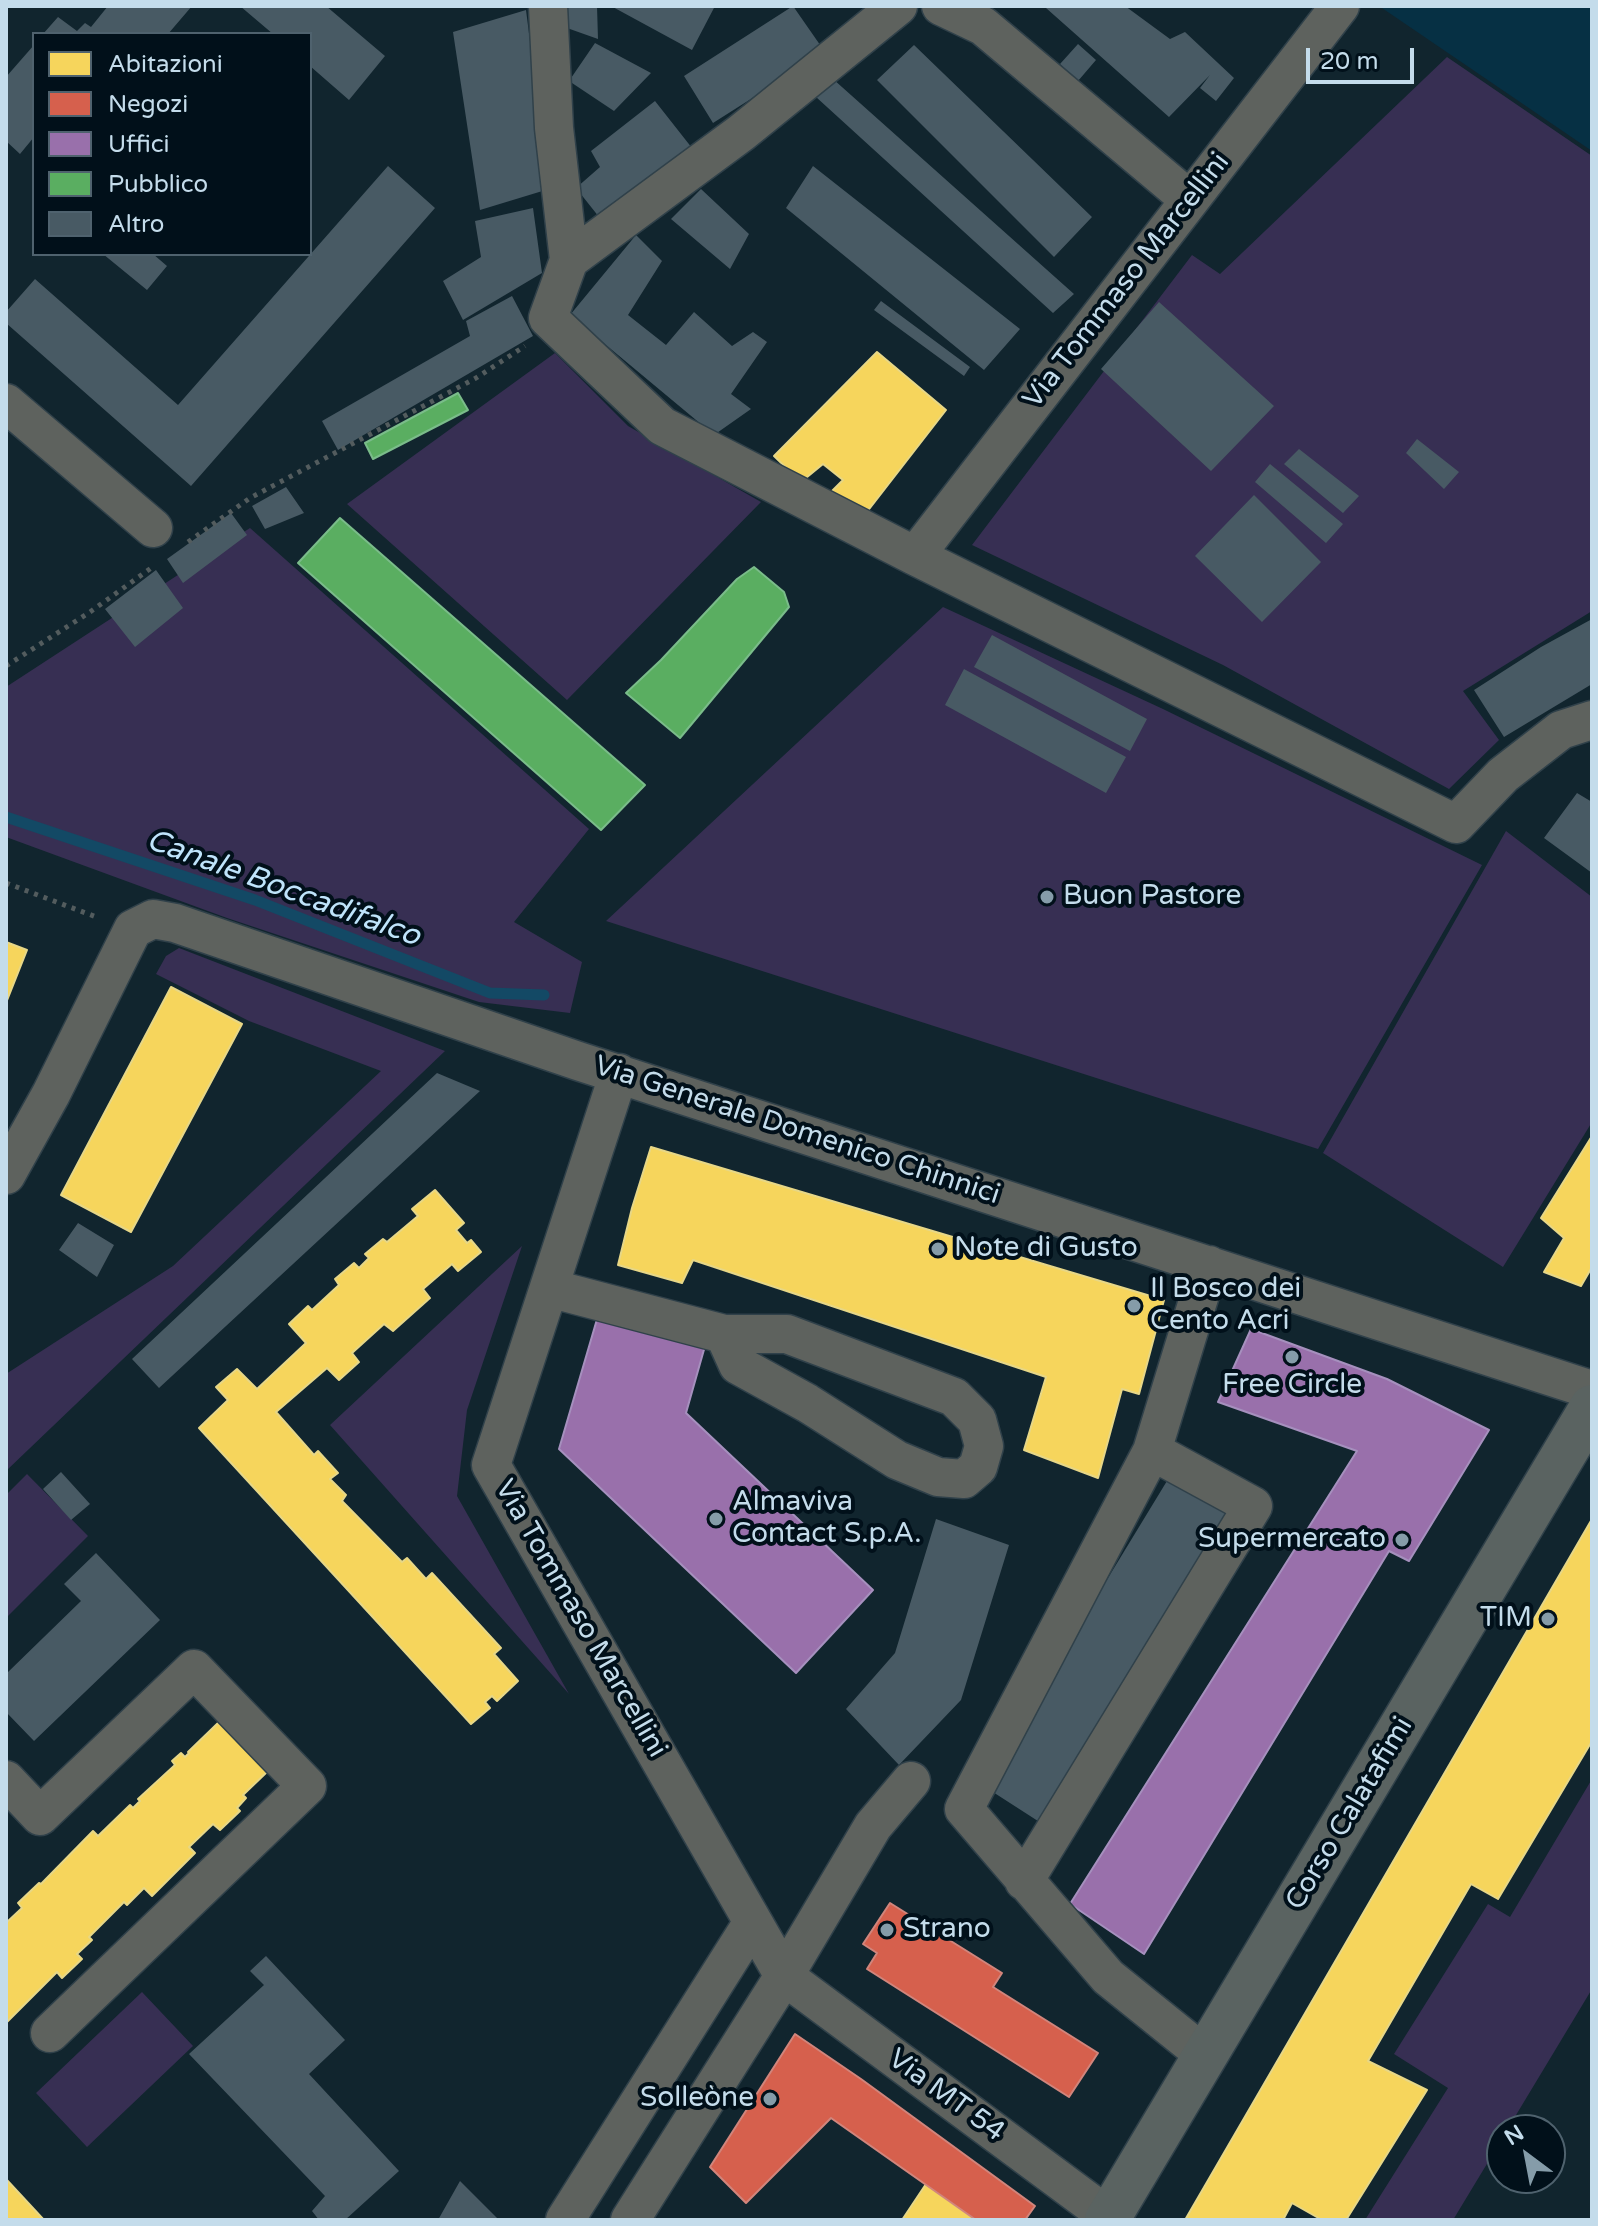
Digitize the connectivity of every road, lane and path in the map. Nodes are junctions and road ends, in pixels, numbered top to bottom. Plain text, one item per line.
1 (548, 6) edge
2 (898, 6) edge
3 (941, 6) edge
4 (1340, 6) edge
5 (1190, 200) junction
6 (569, 260) junction
7 (556, 325) junction
8 (6, 403) edge
9 (164, 546) junction
10 (915, 556) junction
11 (6, 666) edge
12 (1592, 720) edge
13 (6, 883) edge
14 (133, 929) junction
15 (619, 1073) junction
16 (6, 1175) edge
17 (1209, 1265) junction
18 (549, 1288) junction
19 (724, 1334) junction
20 (1592, 1390) edge
21 (1592, 1407) edge
22 (1152, 1451) junction
23 (911, 1781) dead end
24 (12, 1799) edge
25 (1024, 1881) junction
26 (753, 1922) junction
27 (784, 1976) junction
28 (50, 2033) dead end
29 (1206, 2056) junction
30 (1108, 2218) edge
31 (565, 2220) edge
32 (630, 2220) edge

1 - 6 street
2 - 6 street
3 - 5 street
4 - 5 street, Via Tommaso Marcellini
5 - 10 street, Via Tommaso Marcellini
6 - 7 street
7 - 9 path
7 - 10 street
8 - 9 street
9 - 11 path
10 - 12 street
13 - 14 path
14 - 15 street, Via Generale Domenico Chinnici
14 - 16 street
15 - 17 street, Via Generale Domenico Chinnici
15 - 18 street, Via Tommaso Marcellini
17 - 20 street, Via Generale Domenico Chinnici
17 - 22 street
18 - 19 street
18 - 26 street, Via Tommaso Marcellini
19 - 19 street
21 - 29 main road, Corso Calatafimi
22 - 25 street
22 - 25 street
23 - 27 street
24 - 28 street
25 - 29 street
26 - 27 street, Via Tommaso Marcellini
26 - 31 street
27 - 30 street, Via MT 54
27 - 32 street
29 - 30 main road, Corso Calatafimi

